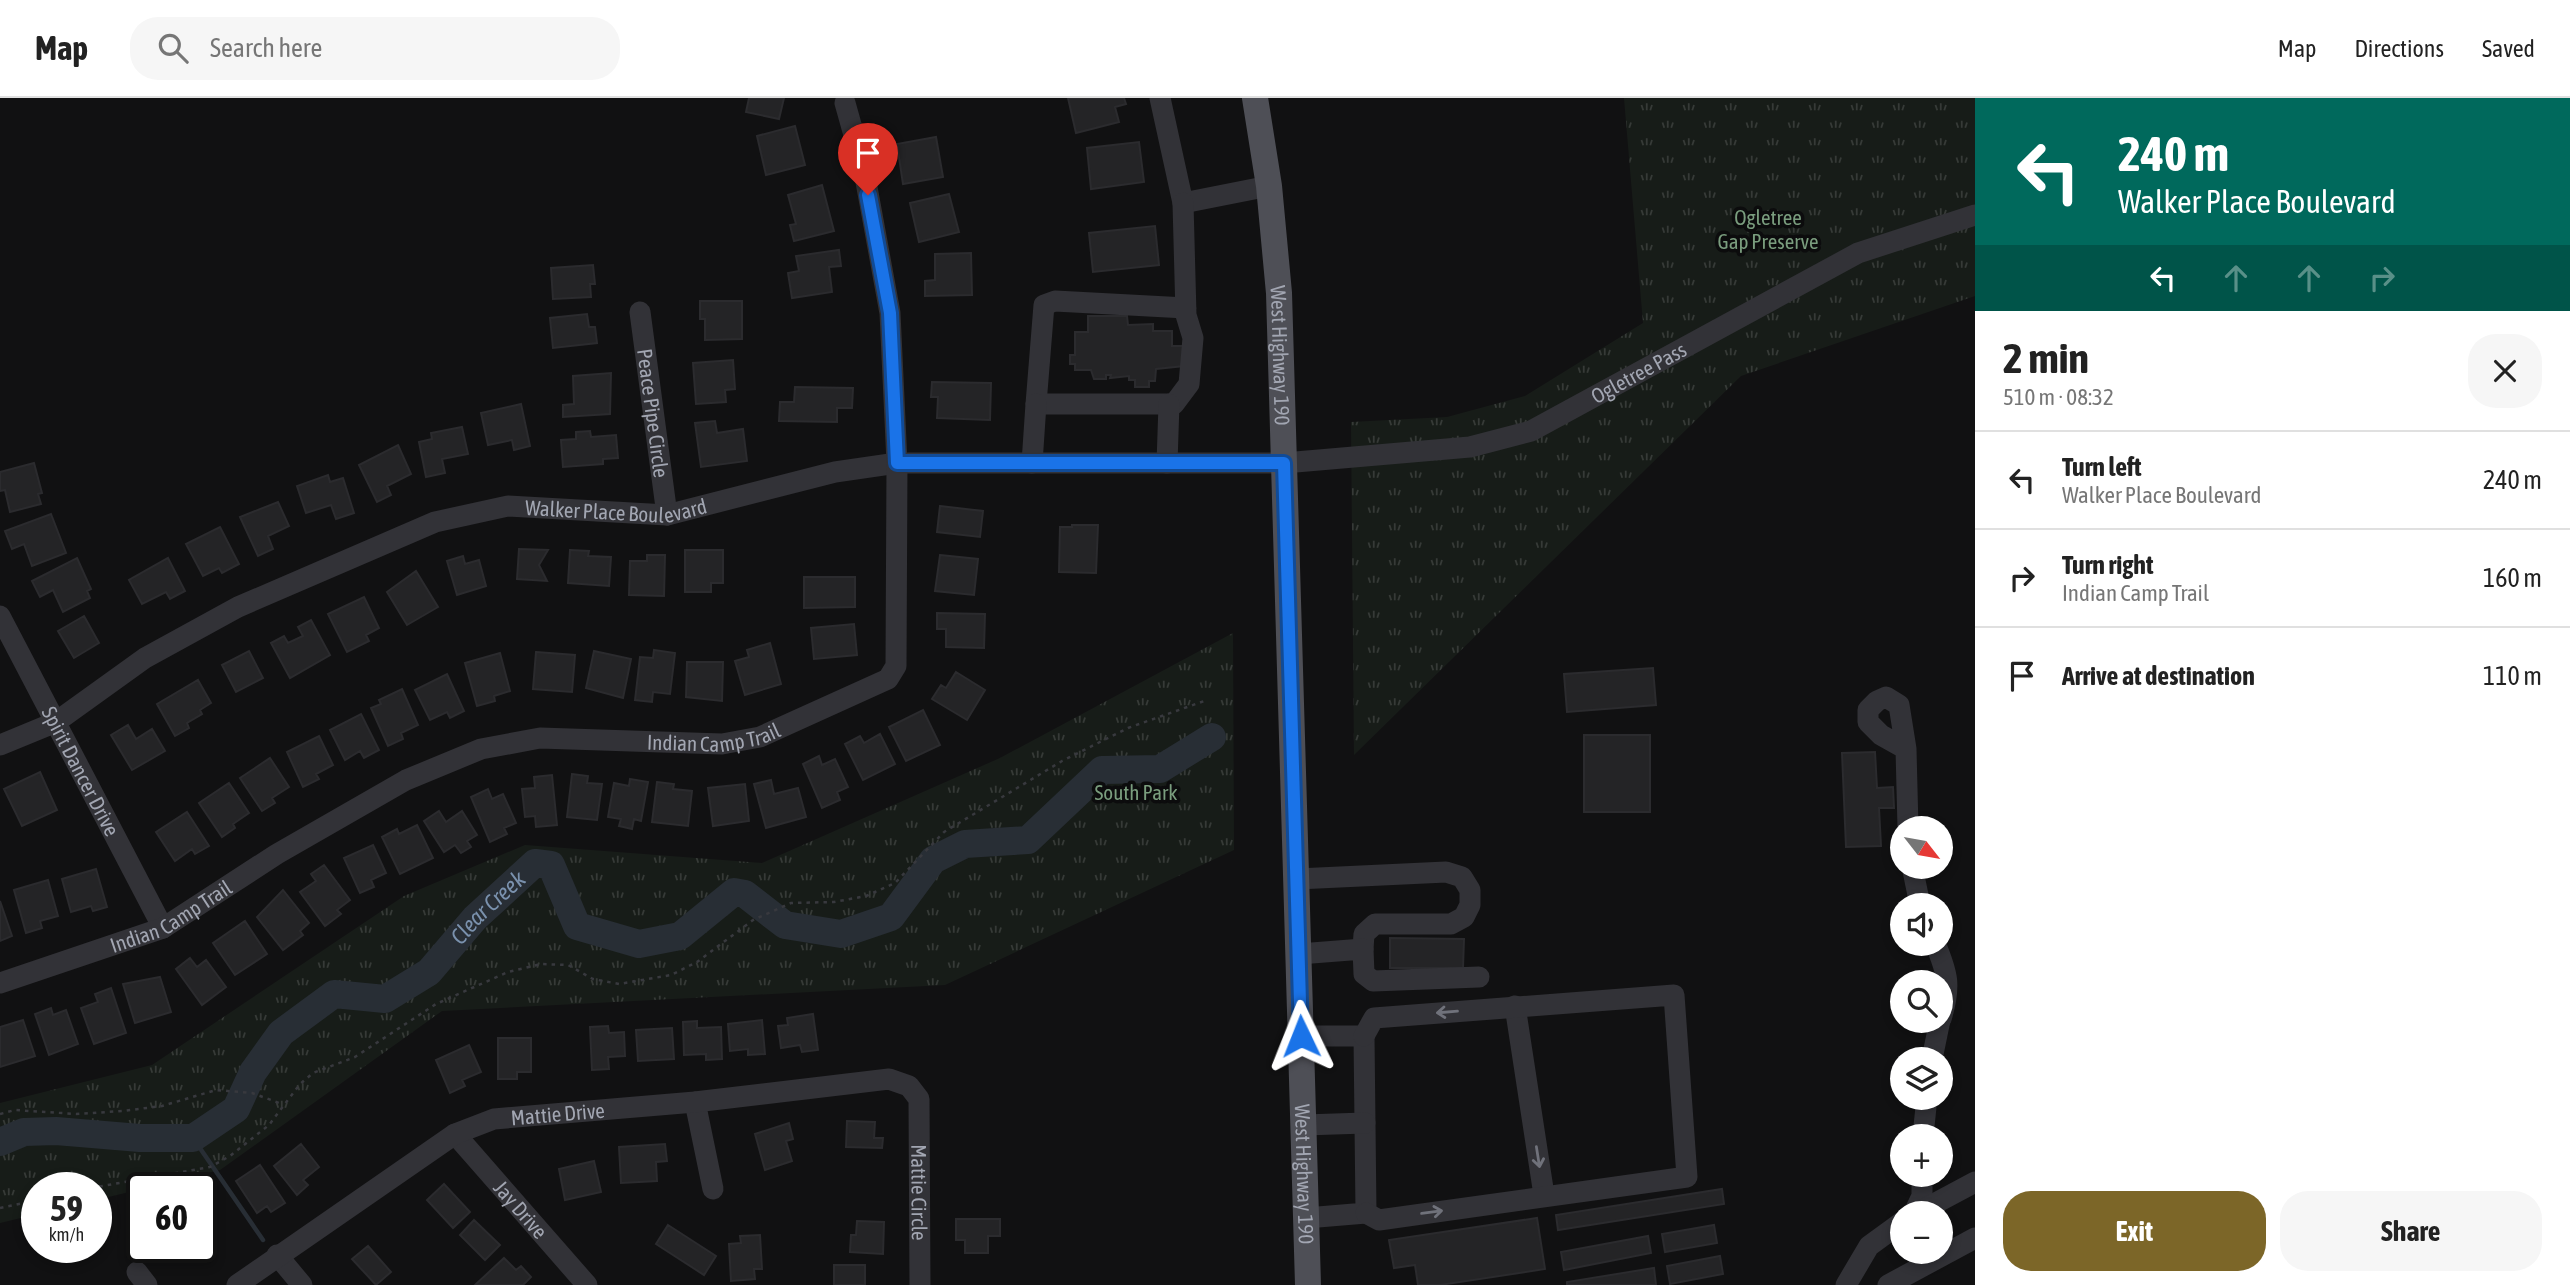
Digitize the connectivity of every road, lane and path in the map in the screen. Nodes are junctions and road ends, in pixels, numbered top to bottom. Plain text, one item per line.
1 (1160, 98) edge
2 (1255, 98) edge
3 (845, 103) dead end
4 (1269, 186) junction
5 (1183, 203) junction
6 (1975, 215) edge
7 (1186, 308) junction
8 (640, 312) dead end
9 (1036, 404) junction
10 (1169, 404) junction
11 (897, 463) junction
12 (1032, 463) junction
13 (1167, 463) junction
14 (1284, 463) junction
15 (667, 515) junction
16 (0, 616) edge
17 (1207, 701) dead end
18 (57, 722) junction
19 (0, 745) edge
20 (1906, 749) dead end
21 (1908, 816) edge
22 (1297, 879) junction
23 (163, 928) junction
24 (1363, 949) junction
25 (1299, 954) junction
26 (1479, 978) dead end
27 (0, 983) edge
28 (1515, 1006) junction
29 (1301, 1036) junction
30 (1364, 1036) junction
31 (919, 1099) joint
32 (695, 1102) junction
33 (283, 1105) junction
34 (0, 1114) edge
35 (1365, 1123) junction
36 (1304, 1125) junction
37 (455, 1134) junction
38 (1975, 1182) edge
39 (112, 1184) edge
40 (713, 1189) dead end
41 (1545, 1195) junction
42 (1938, 1201) edge
43 (21, 1203) edge
44 (0, 1208) edge
45 (1366, 1213) junction
46 (1306, 1218) junction
47 (1890, 1231) edge
48 (1975, 1238) edge
49 (277, 1255) junction
50 (237, 1285) edge
51 (302, 1285) edge
52 (587, 1285) edge
53 (920, 1285) edge
54 (1308, 1285) edge
55 (1846, 1285) edge
56 (1888, 1285) edge

1 - 5 street
2 - 4 main road, West Highway 190
3 - 11 street, Indian Camp Trail
4 - 5 street
4 - 14 main road, West Highway 190
5 - 7 street
6 - 14 street, Ogletree Pass
7 - 9 street
7 - 10 street
8 - 15 street, Peace Pipe Circle
9 - 10 street
9 - 12 street
10 - 13 street
11 - 12 street, Walker Place Boulevard
11 - 15 street, Walker Place Boulevard
11 - 23 street, Indian Camp Trail
12 - 13 street, Walker Place Boulevard
13 - 14 street, Walker Place Boulevard
14 - 22 main road, West Highway 190
15 - 18 street, Walker Place Boulevard
16 - 18 street, Spirit Dancer Drive
17 - 33 path
18 - 19 street, Walker Place Boulevard
18 - 23 street, Spirit Dancer Drive
20 - 21 street
22 - 24 street
22 - 25 main road, West Highway 190
23 - 27 street, Indian Camp Trail
24 - 25 street
24 - 26 street
25 - 29 main road, West Highway 190
28 -> 30 street
28 -> 41 street
28 - 41 street
29 - 30 street
29 - 36 main road, West Highway 190
30 - 35 street
31 - 32 street, Mattie Drive
31 - 53 street, Mattie Circle
32 - 37 street, Mattie Drive
32 - 40 street
33 - 34 path
33 - 39 path
35 - 36 street
35 - 45 street
36 - 46 main road, West Highway 190
37 - 49 street, Mattie Drive
37 - 52 street, Jay Drive
38 - 42 street
45 -> 41 street
43 - 44 path
45 - 46 street
46 - 54 main road, West Highway 190
47 - 55 street
48 - 56 street
49 - 50 street, Mattie Drive
49 - 51 street

